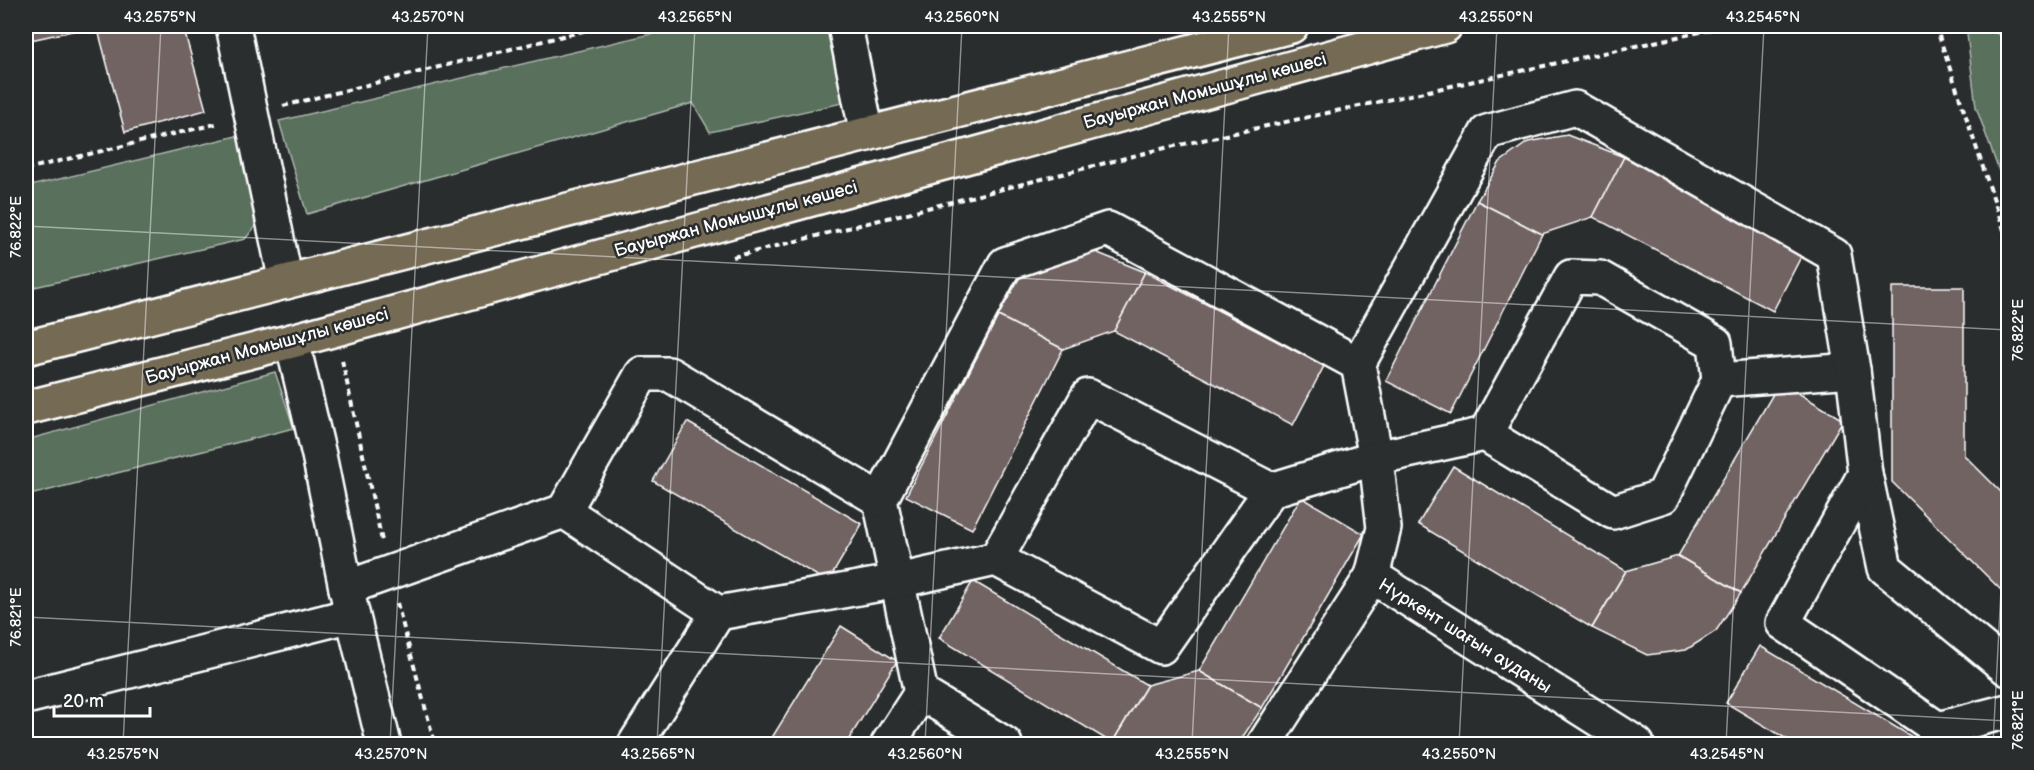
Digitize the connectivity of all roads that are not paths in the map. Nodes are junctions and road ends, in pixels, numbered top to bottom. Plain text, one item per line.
1 (233, 26) edge
2 (845, 26) edge
3 (1291, 26) edge
4 (1445, 26) edge
5 (867, 134) junction
6 (286, 282) junction
7 (26, 348) edge
8 (296, 354) junction
9 (1358, 364) junction
10 (1853, 370) junction
11 (1719, 380) junction
12 (26, 408) edge
13 (1485, 434) junction
14 (1376, 458) junction
15 (1865, 474) junction
16 (1271, 490) junction
17 (880, 500) junction
18 (564, 511) junction
19 (996, 559) junction
20 (1372, 576) junction
21 (898, 581) junction
22 (349, 601) junction
23 (718, 613) junction
24 (2008, 669) edge
25 (921, 693) junction
26 (26, 697) edge
27 (2008, 711) edge
28 (384, 744) edge
29 (635, 744) edge
30 (888, 744) edge
31 (1005, 744) edge
32 (1264, 744) edge
33 (1637, 744) edge

1 - 6 street
2 - 5 street
3 - 5 main road
4 - 8 main road, Бауыржан Момышұлы көшесі
5 - 6 main road
6 - 7 main road
8 - 12 main road, Бауыржан Момышұлы көшесі
8 - 22 street
9 - 10 street
9 - 14 street
9 - 17 street
10 - 11 street
10 - 15 street
11 - 13 street
11 - 13 street
13 - 14 street
14 - 16 street
14 - 20 street
15 - 24 street
15 - 27 street
16 - 19 street
16 - 19 street
17 - 18 street
17 - 21 street
18 - 22 street
18 - 23 street
19 - 21 street
20 - 32 street, Нүркент шағын ауданы
20 - 33 street, Нүркент шағын ауданы
21 - 23 street
21 - 25 street
22 - 26 street
22 - 28 street
23 - 29 street
25 - 30 street
25 - 31 street

